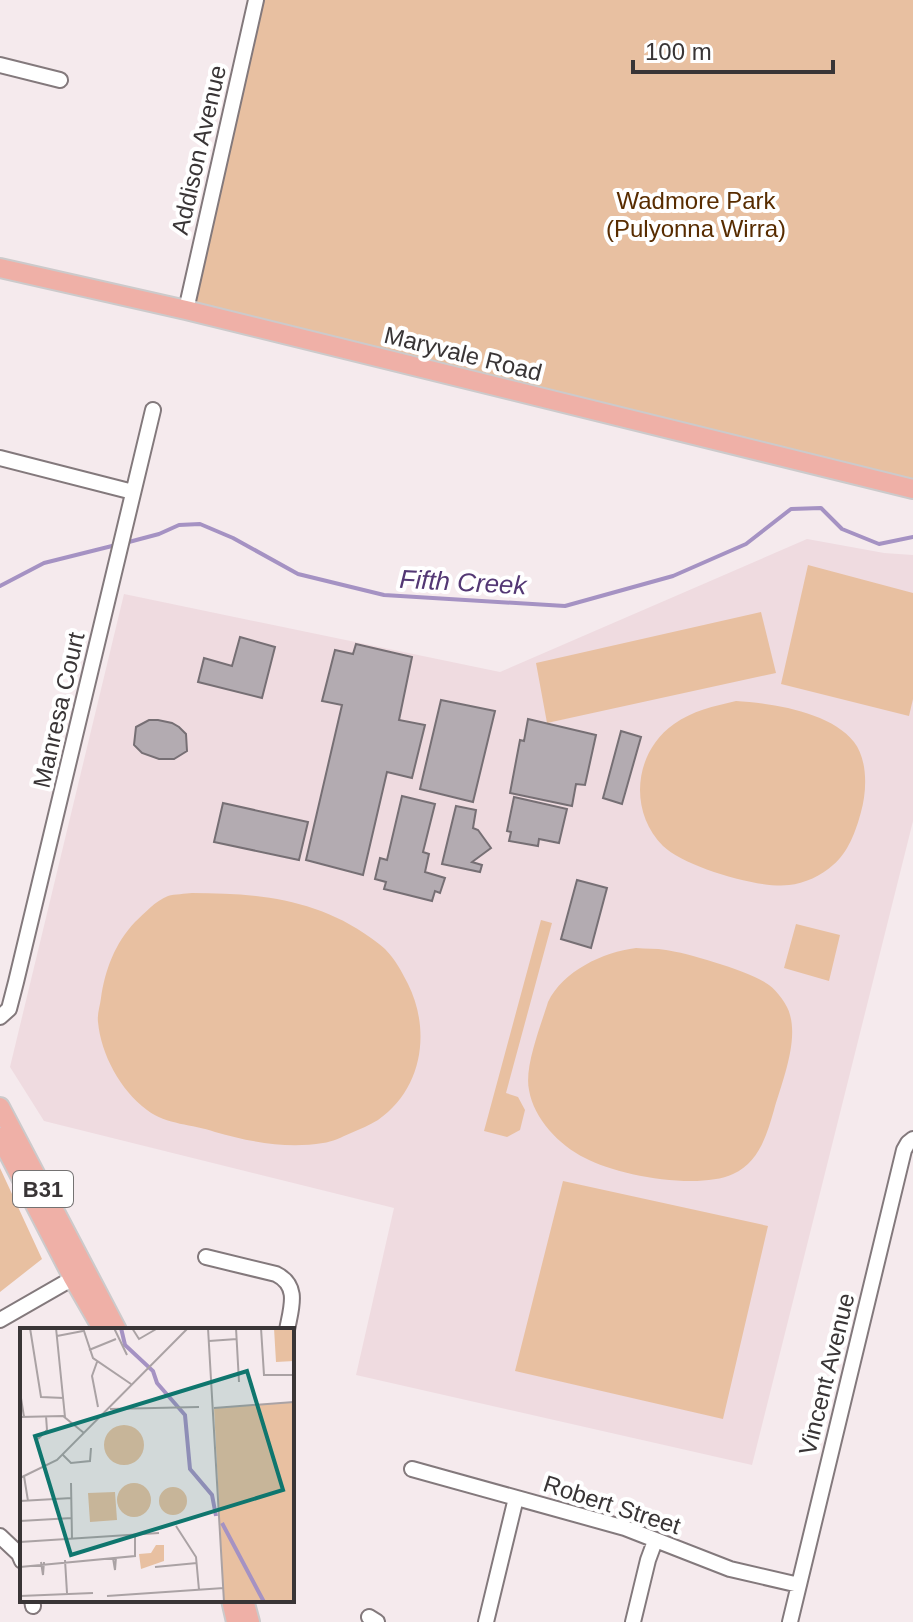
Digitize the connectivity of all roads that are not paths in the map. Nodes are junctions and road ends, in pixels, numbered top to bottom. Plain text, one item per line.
1 (256, 0) edge
2 (0, 65) edge
3 (60, 80) dead end
4 (0, 268) edge
5 (186, 310) junction
6 (153, 410) dead end
7 (0, 458) edge
8 (913, 489) edge
9 (133, 492) junction
10 (0, 1017) edge
11 (0, 1107) edge
12 (0, 1137) edge
13 (913, 1139) edge
14 (206, 1257) dead end
15 (79, 1274) junction
16 (0, 1320) edge
17 (102, 1328) edge
18 (116, 1328) edge
19 (287, 1328) edge
20 (412, 1469) dead end
21 (516, 1498) junction
22 (0, 1536) edge
23 (655, 1541) junction
24 (20, 1556) edge
25 (799, 1585) junction
26 (231, 1602) edge
27 (245, 1602) edge
28 (236, 1622) edge
29 (250, 1622) edge
30 (486, 1622) edge
31 (633, 1622) edge
32 (790, 1622) edge

1 - 5 street, Addison Avenue
2 - 3 street
4 - 5 main road, Maryvale Road
5 - 8 main road, Maryvale Road
6 - 9 street, Manresa Court
7 - 9 street
9 - 10 street, Manresa Court
11 - 15 main road, B31
12 - 15 main road, B31
13 - 25 street, Vincent Avenue
14 - 19 street
15 - 16 street
15 - 17 main road, B31
15 - 18 main road, B31
20 - 21 street, Robert Street
21 - 23 street, Robert Street
21 - 30 street
22 - 24 street
23 - 25 street, Robert Street
23 - 31 street
25 - 32 street, Vincent Avenue
26 - 28 main road
27 - 29 main road

